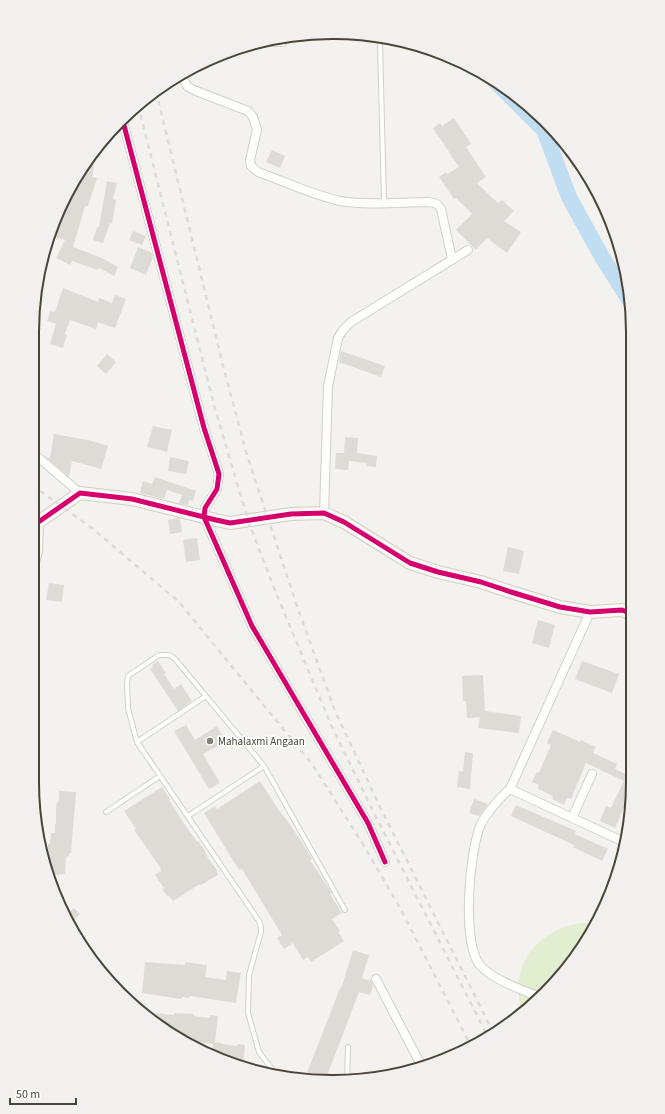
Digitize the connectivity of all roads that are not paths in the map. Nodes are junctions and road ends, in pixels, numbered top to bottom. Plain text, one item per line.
1 (380, 43) dead end
2 (184, 79) edge
3 (124, 126) edge
4 (384, 202) junction
5 (468, 250) dead end
6 (452, 258) junction
7 (39, 458) edge
8 (80, 493) junction
9 (324, 513) junction
10 (204, 517) junction
11 (39, 520) edge
12 (590, 612) junction
13 (626, 612) edge
14 (206, 696) junction
15 (137, 742) junction
16 (264, 766) junction
17 (592, 774) dead end
18 (160, 776) junction
19 (510, 789) junction
20 (106, 812) dead end
21 (188, 816) junction
22 (572, 818) junction
23 (620, 837) edge
24 (385, 862) dead end
25 (345, 910) dead end
26 (376, 979) dead end
27 (534, 994) edge
28 (348, 1046) dead end
29 (419, 1061) edge
30 (271, 1068) edge
31 (346, 1074) edge

1 - 4 lane
2 - 4 street
3 - 10 street
4 - 6 street
5 - 6 street
6 - 9 street
7 - 8 street
8 - 10 street
8 - 11 street
9 - 10 street
9 - 12 street
10 - 24 street
12 - 13 street
12 - 19 street
14 - 15 lane
14 - 15 lane
14 - 16 lane
15 - 18 lane
16 - 21 lane
16 - 25 lane
17 - 22 street
18 - 20 lane
18 - 21 lane
19 - 22 street
19 - 27 street
21 - 30 lane
22 - 23 street
26 - 29 street
28 - 31 lane

